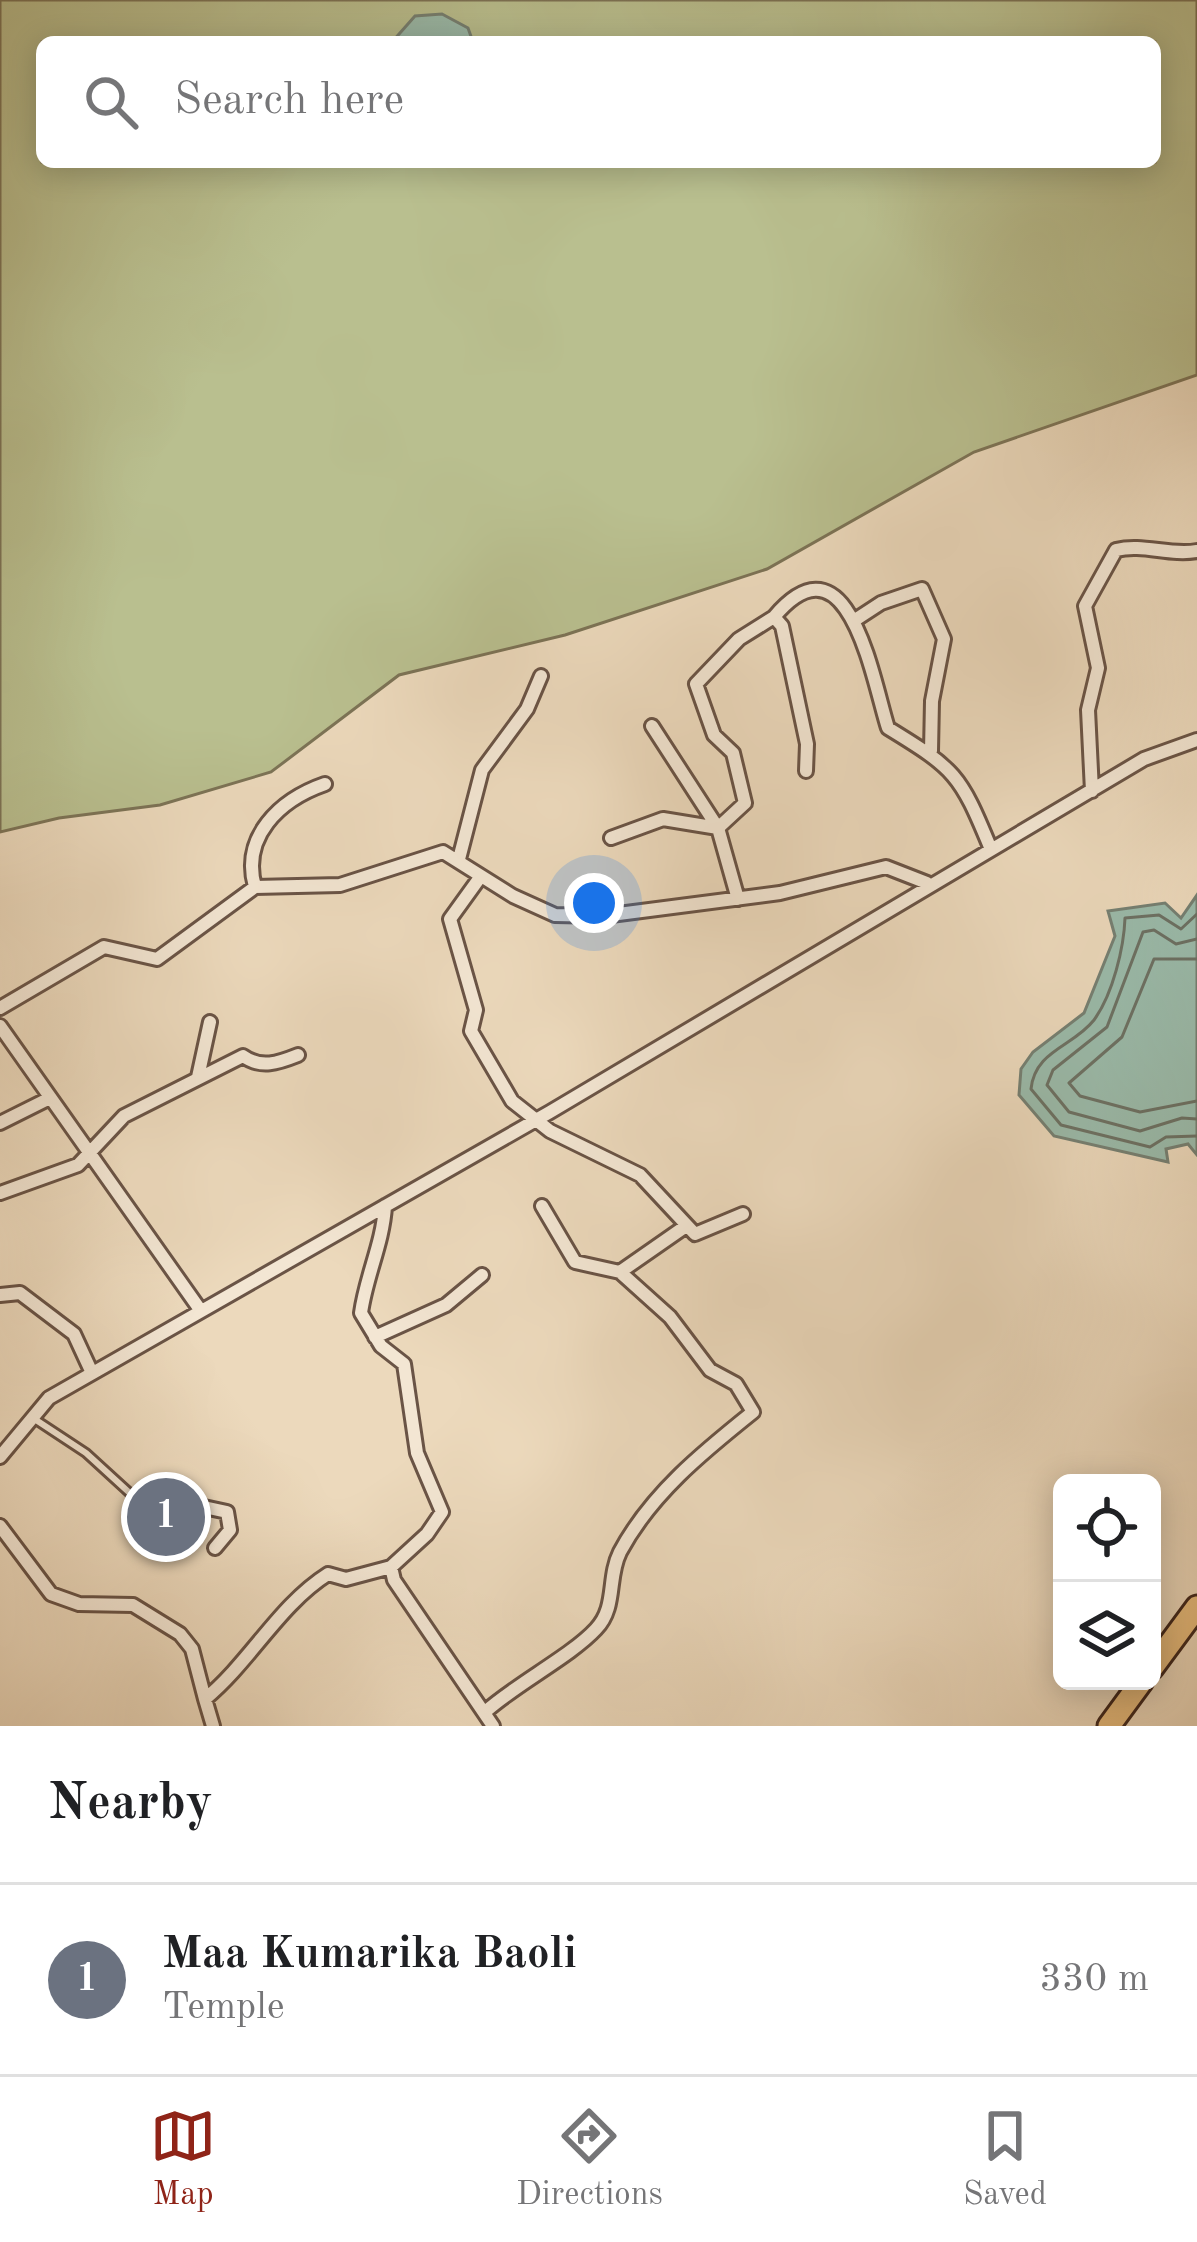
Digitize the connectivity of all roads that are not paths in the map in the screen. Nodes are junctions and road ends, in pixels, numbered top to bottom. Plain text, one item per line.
1 (1197, 551) edge
2 (774, 617) junction
3 (855, 620) junction
4 (541, 676) dead end
5 (652, 726) dead end
6 (1197, 740) edge
7 (931, 752) junction
8 (806, 771) dead end
9 (326, 784) dead end
10 (1092, 791) junction
11 (718, 828) junction
12 (611, 838) dead end
13 (990, 848) junction
14 (459, 859) junction
15 (481, 876) junction
16 (927, 883) junction
17 (255, 887) junction
18 (738, 899) junction
19 (0, 1008) edge
20 (209, 1022) dead end
21 (0, 1026) edge
22 (298, 1054) dead end
23 (198, 1077) junction
24 (50, 1098) junction
25 (536, 1120) junction
26 (0, 1123) edge
27 (87, 1151) junction
28 (0, 1193) edge
29 (386, 1206) junction
30 (542, 1206) dead end
31 (743, 1214) dead end
32 (686, 1226) junction
33 (620, 1272) junction
34 (482, 1275) dead end
35 (0, 1295) edge
36 (201, 1311) junction
37 (375, 1337) junction
38 (92, 1373) junction
39 (33, 1418) junction
40 (0, 1457) edge
41 (136, 1498) joint
42 (0, 1526) edge
43 (215, 1548) dead end
44 (391, 1567) junction
45 (1197, 1607) edge
46 (1161, 1656) edge
47 (1135, 1690) edge
48 (205, 1700) junction
49 (485, 1712) junction
50 (213, 1726) edge
51 (494, 1726) edge
52 (1109, 1726) edge

1 - 10 street
2 - 3 street
2 - 8 street
2 - 11 street
3 - 7 street
3 - 7 street
4 - 14 street
5 - 11 street
6 - 10 street
7 - 13 street
9 - 17 street
10 - 13 street
11 - 12 street
11 - 18 street
13 - 16 street
14 - 15 street
14 - 17 street
15 - 18 street
15 - 25 street
16 - 18 street
16 - 25 street
17 - 19 street
20 - 23 street
21 - 24 street
22 - 23 street
23 - 27 street
24 - 26 street
24 - 27 street
25 - 29 street
25 - 32 street
27 - 28 street
27 - 36 street
29 - 36 street
29 - 37 street
30 - 33 street
31 - 32 street
32 - 33 street
33 - 49 street
34 - 37 street
35 - 38 street
36 - 38 street
37 - 44 street
38 - 39 street
39 - 40 street
39 - 41 lane
41 - 43 street
42 - 48 street
44 - 48 street
44 - 49 street
45 - 46 highway
47 - 52 highway
48 - 50 street
49 - 51 street

